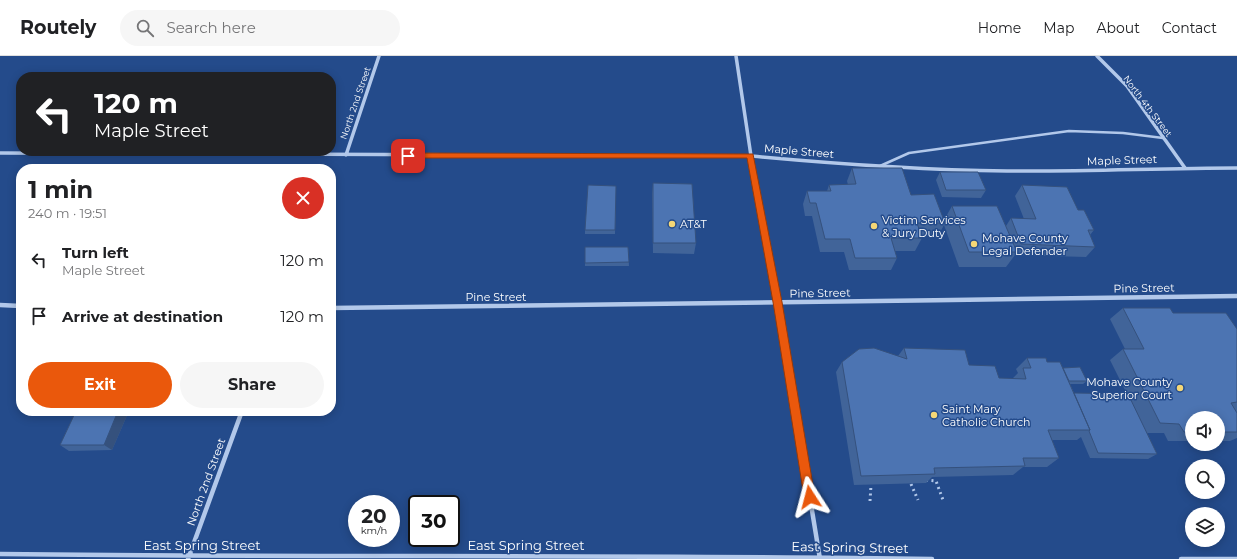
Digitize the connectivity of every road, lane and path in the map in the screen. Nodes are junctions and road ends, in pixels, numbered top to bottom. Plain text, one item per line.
1 (379, 56) edge
2 (736, 56) edge
3 (1097, 56) edge
4 (1163, 138) junction
5 (0, 153) edge
6 (16, 153) edge
7 (336, 156) edge
8 (346, 156) junction
9 (751, 156) junction
10 (878, 167) junction
11 (1185, 168) junction
12 (1237, 168) edge
13 (1237, 296) edge
14 (778, 302) junction
15 (0, 306) edge
16 (16, 306) edge
17 (336, 308) edge
18 (240, 416) edge
19 (925, 480) edge
20 (911, 484) edge
21 (871, 485) edge
22 (918, 500) dead end
23 (942, 500) dead end
24 (870, 501) dead end
25 (0, 554) edge
26 (188, 558) edge
27 (820, 558) edge
28 (932, 559) edge
29 (1181, 559) edge
30 (1237, 559) edge

1 - 8 street, North 2nd Street
2 - 9 street
3 - 4 street, North 4th Street
4 - 10 lane
4 - 11 street, North 4th Street
5 - 6 street, Maple Street
7 - 8 street, Maple Street
8 - 9 street, Maple Street
9 - 10 street, Maple Street
9 - 14 street
10 - 11 street, Maple Street
11 - 12 street, Maple Street
13 - 14 street, Pine Street
14 - 17 street, Pine Street
14 - 27 street
15 - 16 street
18 - 26 street, North 2nd Street
19 - 23 path
20 - 22 path
21 - 24 path
25 - 26 street, East Spring Street
26 - 27 street, East Spring Street
27 - 28 street, East Spring Street
29 - 30 street

